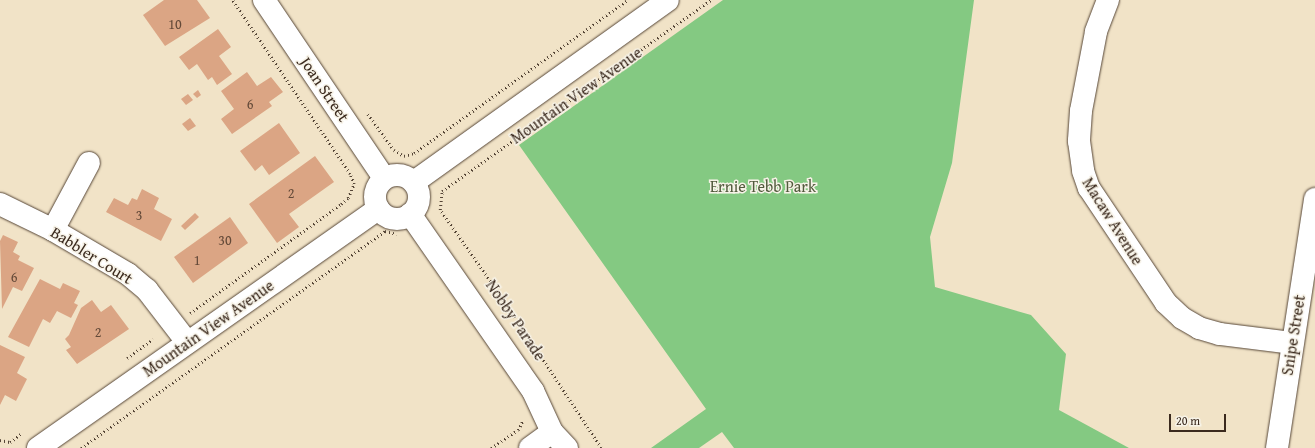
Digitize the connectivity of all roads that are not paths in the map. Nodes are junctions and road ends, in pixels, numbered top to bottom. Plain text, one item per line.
1 (264, 0) edge
2 (668, 0) edge
3 (1108, 0) edge
4 (89, 163) dead end
5 (384, 178) junction
6 (414, 182) junction
7 (1315, 198) edge
8 (0, 204) edge
9 (378, 209) junction
10 (410, 214) junction
11 (53, 230) junction
12 (187, 342) junction
13 (1292, 343) junction
14 (552, 432) junction
15 (38, 448) edge
16 (530, 448) edge
17 (567, 448) edge
18 (1277, 448) edge

1 - 5 street, Joan Street
2 - 6 street, Mountain View Avenue
3 - 13 street, Macaw Avenue
4 - 11 street
5 - 6 street
5 - 9 street
6 - 10 street
7 - 13 street, Snipe Street
8 - 11 street, Babbler Court
9 - 10 street
9 - 12 street, Mountain View Avenue
10 - 14 street, Nobby Parade
11 - 12 street, Babbler Court
12 - 15 street, Mountain View Avenue
13 - 18 street, Snipe Street
14 - 16 street
14 - 17 street, Nobby Parade

